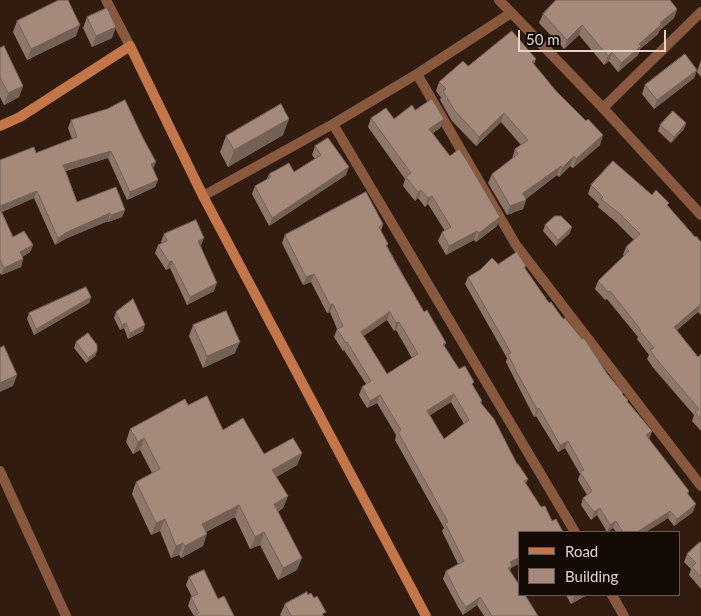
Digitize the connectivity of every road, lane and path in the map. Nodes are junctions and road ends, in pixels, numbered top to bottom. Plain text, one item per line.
1 (106, 0) edge
2 (499, 0) edge
3 (701, 12) edge
4 (511, 13) junction
5 (130, 46) junction
6 (417, 74) junction
7 (603, 108) junction
8 (333, 124) junction
9 (0, 126) edge
10 (203, 196) junction
11 (701, 215) edge
12 (0, 471) edge
13 (701, 486) edge
14 (574, 531) edge
15 (613, 596) edge
16 (66, 616) edge
17 (426, 616) edge
18 (624, 616) edge

1 - 5 street
2 - 4 street
3 - 7 street
4 - 6 street
4 - 7 street
5 - 9 street
5 - 10 street
6 - 8 street
6 - 13 street
7 - 11 street
8 - 10 street
8 - 14 street
10 - 17 street
12 - 16 street
15 - 18 street

